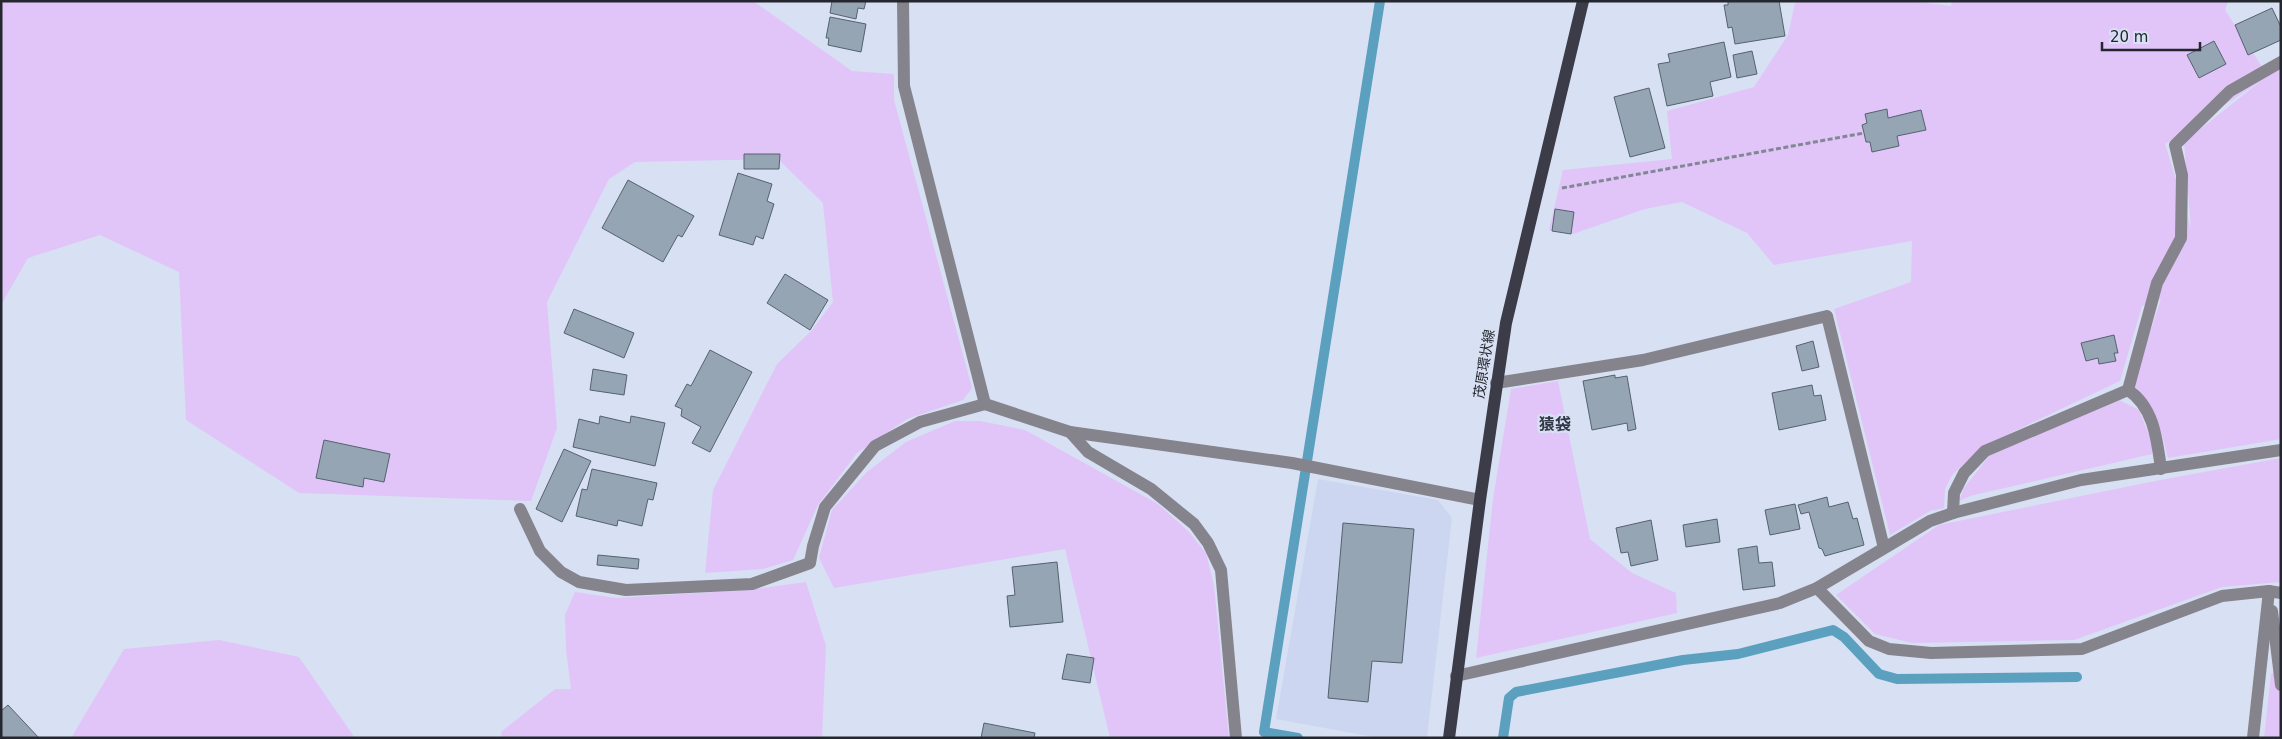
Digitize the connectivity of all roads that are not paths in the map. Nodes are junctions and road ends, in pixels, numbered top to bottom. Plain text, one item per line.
1 (903, 1) edge
2 (1583, 1) edge
3 (2281, 62) edge
4 (1496, 383) junction
5 (2128, 390) junction
6 (985, 404) junction
7 (1070, 432) junction
8 (2281, 450) edge
9 (2161, 469) junction
10 (1480, 500) junction
11 (520, 509) dead end
12 (1953, 513) junction
13 (1884, 548) junction
14 (1817, 588) junction
15 (2275, 592) edge
16 (1456, 676) junction
17 (2281, 685) edge
18 (1236, 738) edge
19 (1449, 738) edge
20 (2253, 738) edge

1 - 6 street
2 - 4 main road, 茂原環状線
3 - 5 street
4 - 10 main road, 茂原環状線
4 - 13 street
5 - 9 street
5 - 12 street
6 - 7 street
6 - 11 street
7 - 10 street
7 - 18 street
8 - 9 street
9 - 12 street
10 - 16 main road, 茂原環状線
12 - 13 street
13 - 14 street
14 - 15 street
14 - 16 street
15 - 17 street
15 - 20 street
16 - 19 main road, 茂原環状線

